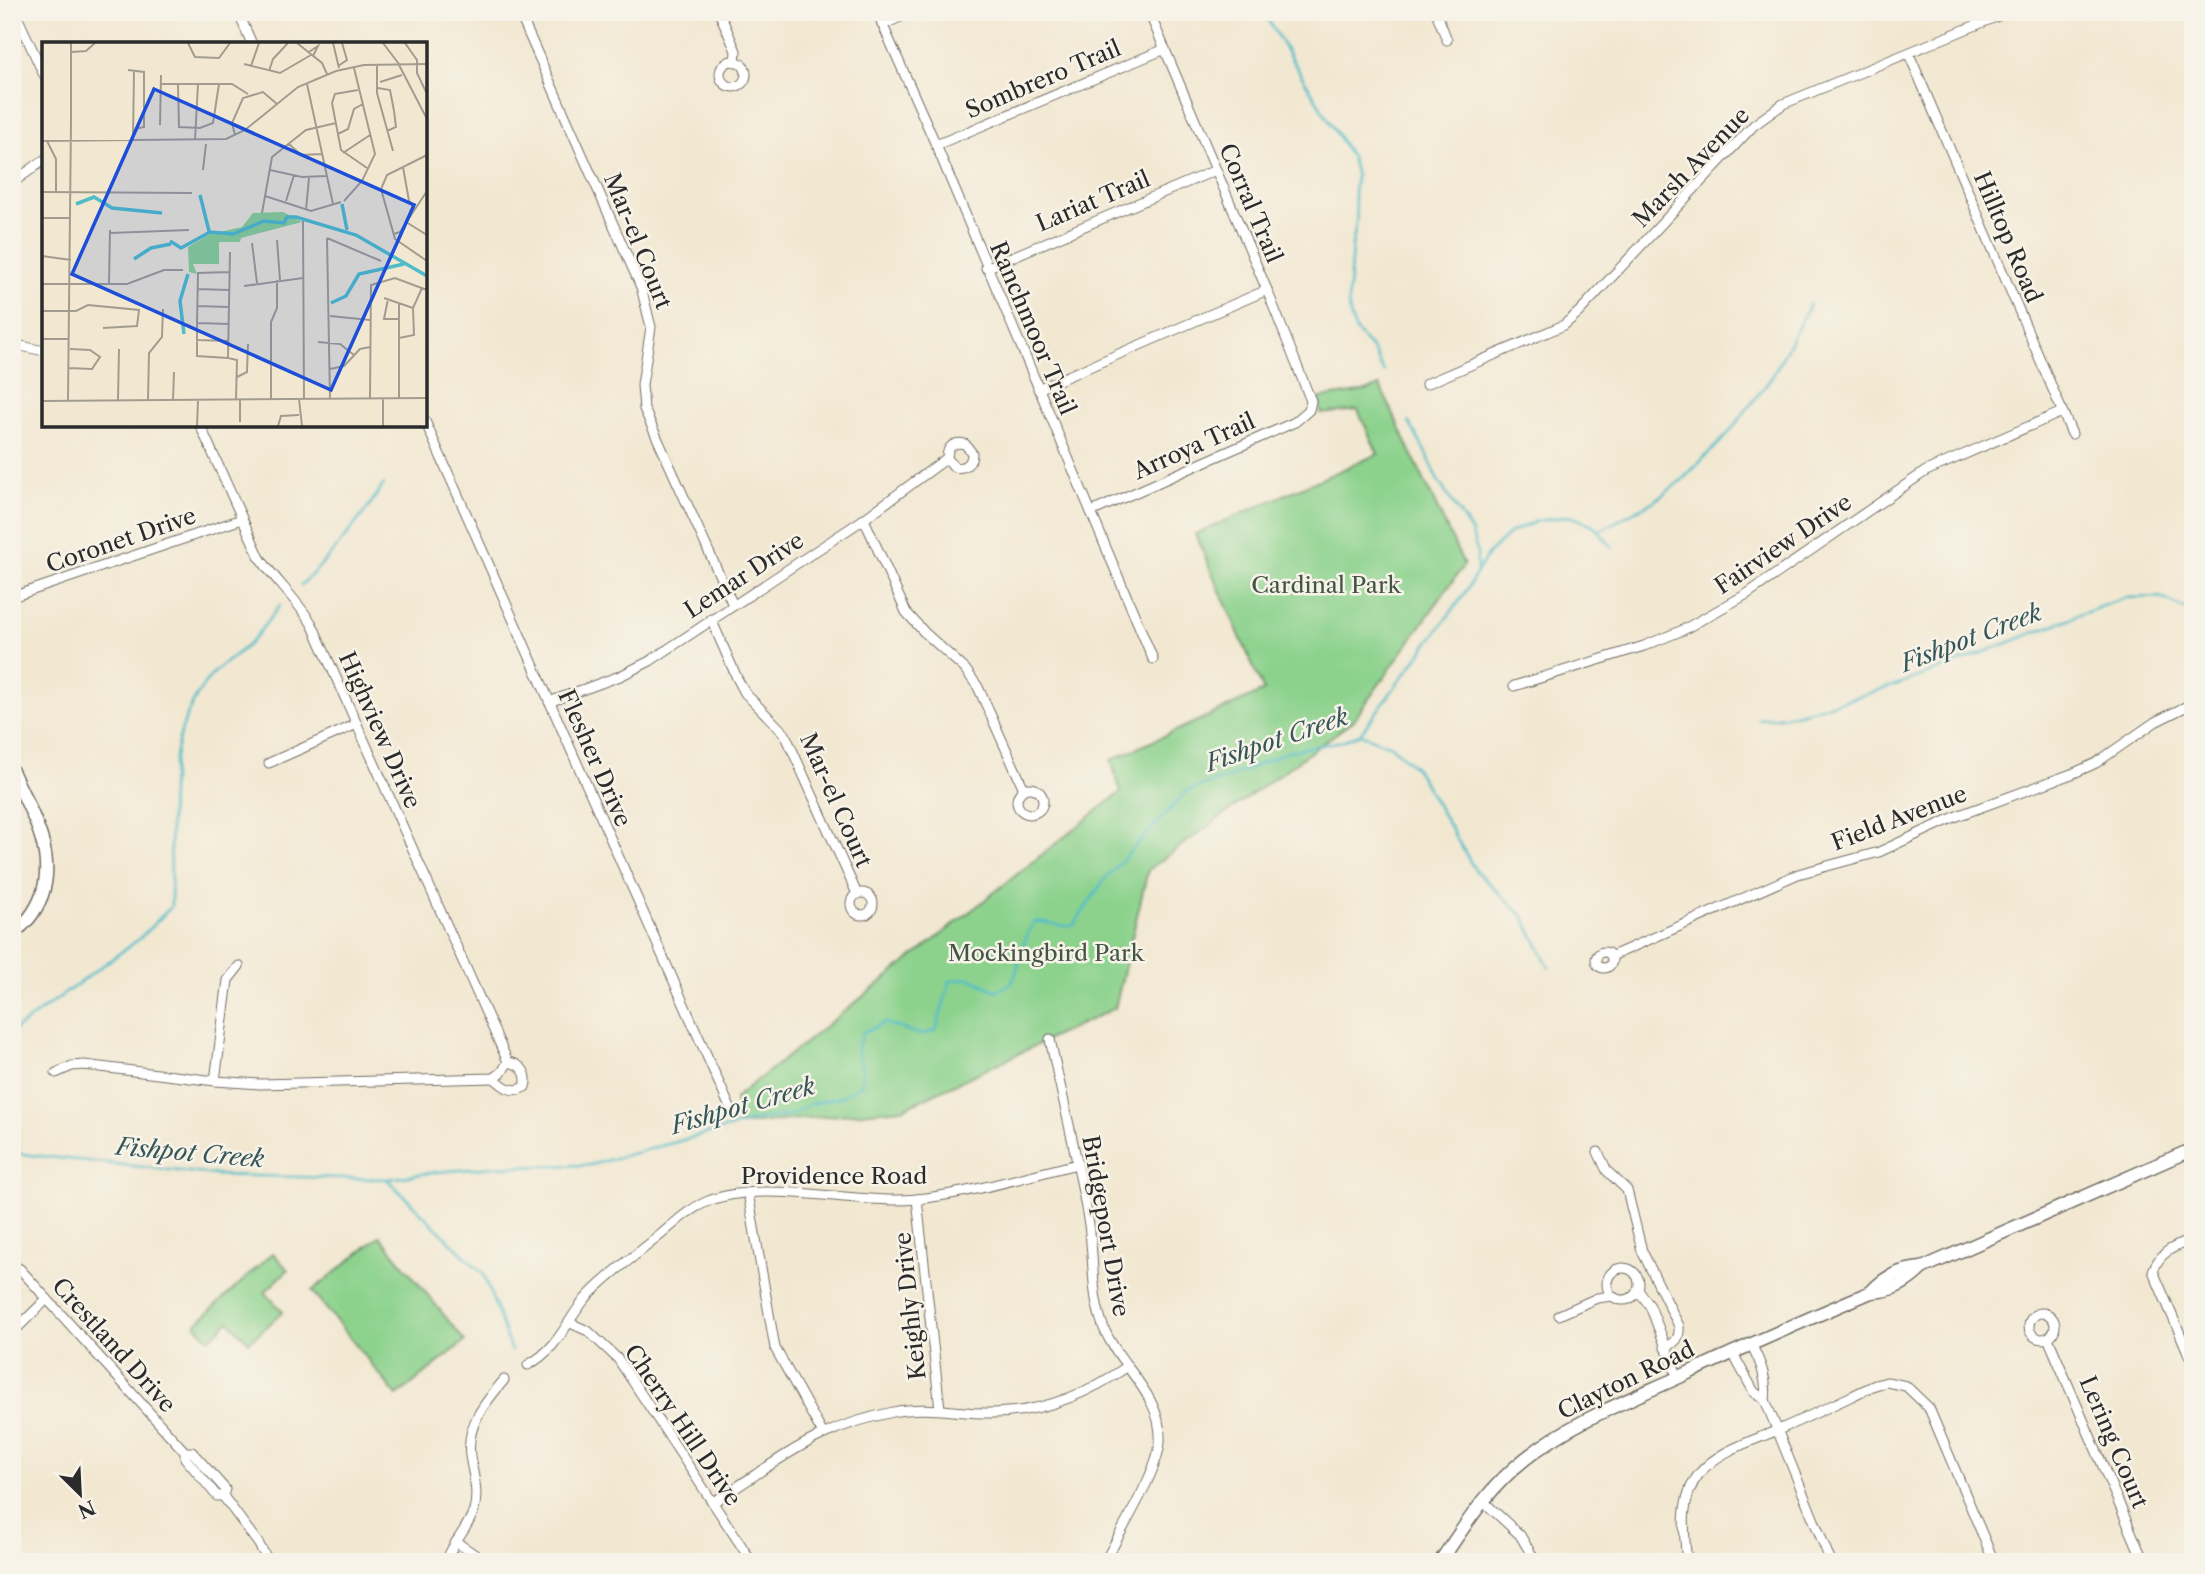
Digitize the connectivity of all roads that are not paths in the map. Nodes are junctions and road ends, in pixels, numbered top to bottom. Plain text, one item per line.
1 (15, 12) edge
2 (238, 12) edge
3 (519, 12) edge
4 (719, 12) edge
5 (877, 12) edge
6 (912, 12) edge
7 (1149, 12) edge
8 (1436, 12) edge
9 (2008, 12) edge
10 (882, 25) junction
11 (1447, 40) dead end
12 (251, 42) edge
13 (1165, 48) junction
14 (1909, 54) junction
15 (735, 62) dead end
16 (42, 71) edge
17 (936, 145) junction
18 (42, 161) edge
19 (1216, 170) junction
20 (12, 183) edge
21 (986, 268) junction
22 (1267, 290) junction
23 (12, 344) edge
24 (42, 351) edge
25 (1426, 384) dead end
26 (1038, 389) junction
27 (1309, 410) joint
28 (2062, 412) junction
29 (427, 426) edge
30 (201, 427) edge
31 (2072, 434) dead end
32 (947, 458) dead end
33 (1091, 512) junction
34 (242, 519) junction
35 (864, 519) junction
36 (12, 597) edge
37 (733, 605) junction
38 (711, 619) junction
39 (1153, 659) dead end
40 (1514, 686) dead end
41 (549, 702) junction
42 (2193, 703) edge
43 (357, 724) junction
44 (269, 763) dead end
45 (12, 771) edge
46 (1024, 789) dead end
47 (857, 894) dead end
48 (12, 933) edge
49 (1612, 956) dead end
50 (239, 966) dead end
51 (1050, 1038) dead end
52 (508, 1062) junction
53 (56, 1073) dead end
54 (494, 1078) junction
55 (215, 1082) junction
56 (731, 1110) dead end
57 (2193, 1149) edge
58 (1598, 1152) dead end
59 (1077, 1164) junction
60 (748, 1193) junction
61 (917, 1199) junction
62 (2193, 1239) edge
63 (12, 1265) edge
64 (1638, 1290) junction
65 (1612, 1296) junction
66 (47, 1299) junction
67 (1559, 1315) dead end
68 (570, 1323) junction
69 (12, 1333) edge
70 (2049, 1338) dead end
71 (1751, 1344) junction
72 (1665, 1348) junction
73 (1732, 1352) junction
74 (2193, 1364) edge
75 (528, 1365) dead end
76 (1128, 1366) junction
77 (1678, 1378) junction
78 (504, 1380) dead end
79 (1765, 1400) junction
80 (940, 1409) junction
81 (1779, 1430) junction
82 (823, 1434) junction
83 (1483, 1501) junction
84 (713, 1502) junction
85 (456, 1542) junction
86 (12, 1560) edge
87 (18, 1562) edge
88 (269, 1562) edge
89 (446, 1562) edge
90 (486, 1562) edge
91 (752, 1562) edge
92 (1104, 1562) edge
93 (1440, 1562) edge
94 (1536, 1562) edge
95 (1687, 1562) edge
96 (1831, 1562) edge
97 (1994, 1562) edge
98 (2144, 1562) edge

1 - 16 street
2 - 12 street
3 - 37 street, Mar-el Court
4 - 15 street
5 - 10 street, Ranchmoor Trail
6 - 10 street
7 - 13 street, Corral Trail
8 - 11 street
9 - 14 street, Marsh Avenue
10 - 17 street, Ranchmoor Trail
13 - 17 street, Sombrero Trail
13 - 19 street, Corral Trail
14 - 25 street, Marsh Avenue
14 - 28 street, Hilltop Road
17 - 21 street, Ranchmoor Trail
18 - 20 street
19 - 21 street, Lariat Trail
19 - 22 street, Corral Trail
21 - 26 street, Ranchmoor Trail
22 - 26 street
22 - 27 street, Corral Trail
23 - 24 street
26 - 33 street, Ranchmoor Trail
27 - 33 street, Arroya Trail
28 - 31 street, Hilltop Road
28 - 40 street, Fairview Drive
29 - 41 street, Flesher Drive
30 - 34 street, Highview Drive
32 - 35 street, Lemar Drive
33 - 39 street, Ranchmoor Trail
34 - 36 street, Coronet Drive
34 - 43 street, Highview Drive
35 - 37 street, Lemar Drive
35 - 46 street
37 - 38 street, Lemar Drive
38 - 41 street, Lemar Drive
38 - 47 street, Mar-el Court
41 - 56 street, Flesher Drive
42 - 49 street, Field Avenue
43 - 44 street
43 - 52 street, Highview Drive
45 - 48 main road
50 - 55 street
51 - 59 street, Bridgeport Drive
52 - 54 street
52 - 54 street, Highview Drive
53 - 55 street, Highview Drive
54 - 55 street, Highview Drive
57 - 71 main road, Clayton Road
58 - 72 street
59 - 61 street, Providence Road
59 - 76 street, Bridgeport Drive
60 - 61 street, Providence Road
60 - 68 street, Providence Road
60 - 82 street
61 - 80 street, Keighly Drive
62 - 74 street
63 - 66 street, Crestland Drive
64 - 65 street
64 - 65 street
64 - 72 street
65 - 67 street
66 - 69 street
66 - 88 street, Crestland Drive
68 - 75 street, Providence Road
68 - 84 street, Cherry Hill Drive
70 - 98 street, Lering Court
71 - 73 main road, Clayton Road
71 - 79 street
72 - 77 street
73 - 77 main road, Clayton Road
73 - 79 street
76 - 80 street
76 - 92 street, Bridgeport Drive
77 - 83 main road, Clayton Road
78 - 85 street
79 - 81 street
80 - 82 street
81 - 95 street
81 - 96 street
81 - 97 street
82 - 84 street
83 - 93 main road, Clayton Road
83 - 94 street
84 - 91 street, Cherry Hill Drive
85 - 89 street
85 - 90 street
86 - 87 street

